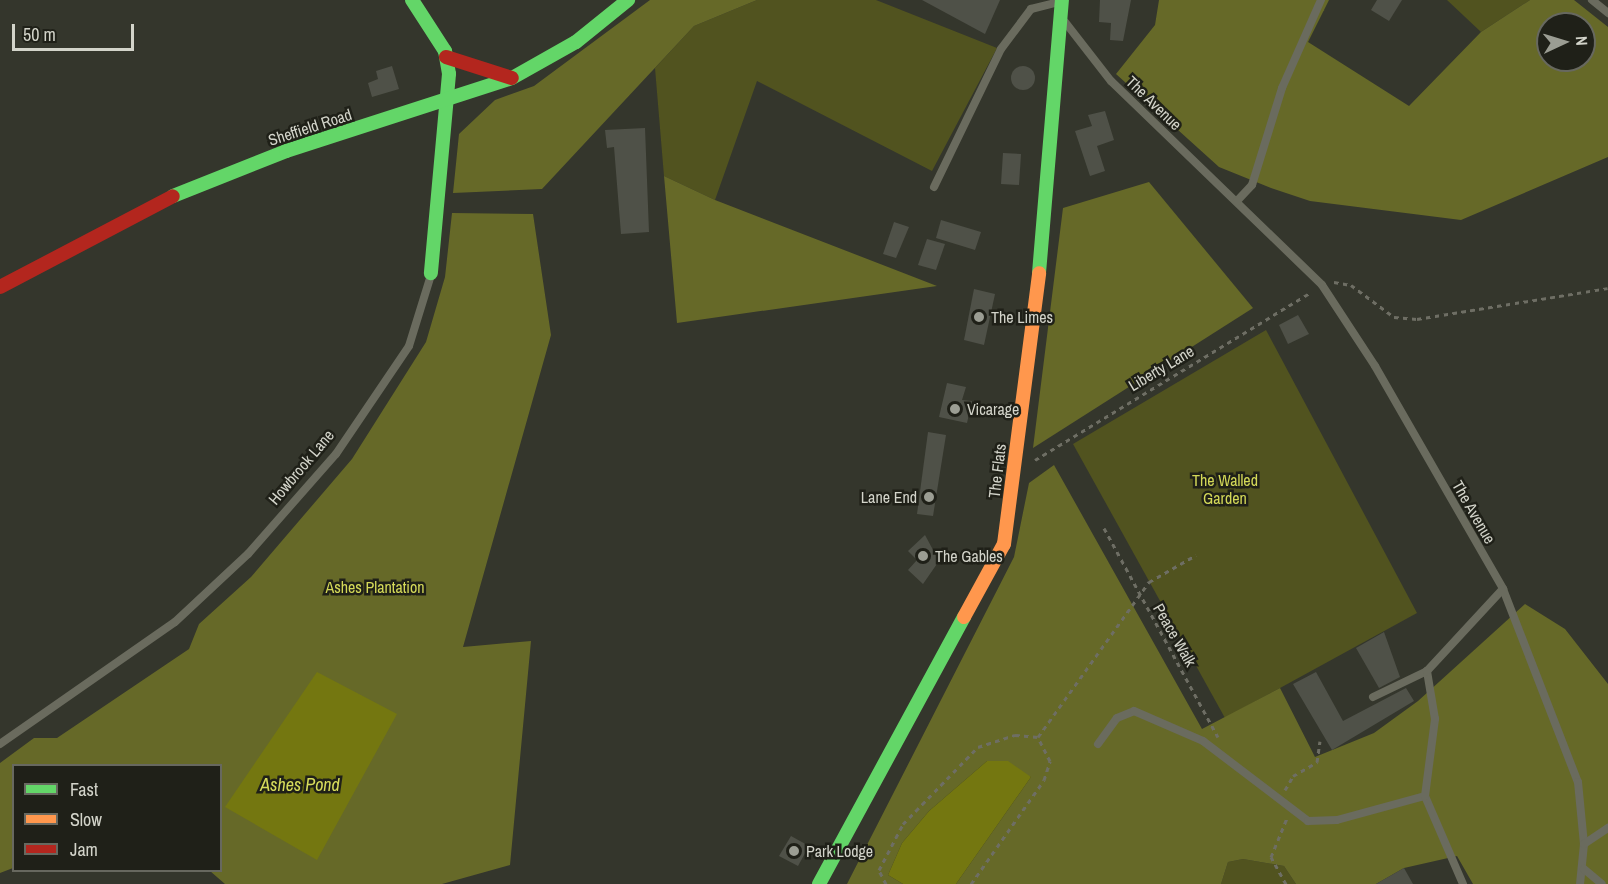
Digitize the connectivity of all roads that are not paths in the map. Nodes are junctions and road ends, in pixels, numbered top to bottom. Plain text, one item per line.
1 (412, 0) edge
2 (628, 0) edge
3 (1321, 0) edge
4 (1592, 0) edge
5 (1062, 1) edge
6 (1608, 13) edge
7 (1061, 16) junction
8 (446, 57) junction
9 (512, 78) junction
10 (451, 100) junction
11 (934, 187) dead end
12 (1237, 201) junction
13 (431, 273) joint
14 (0, 286) edge
15 (1503, 589) junction
16 (1427, 671) junction
17 (1373, 697) dead end
18 (0, 744) edge
19 (1098, 744) dead end
20 (1425, 796) junction
21 (1608, 828) edge
22 (1584, 844) junction
23 (1584, 869) junction
24 (819, 884) edge
25 (1463, 884) edge
26 (1580, 884) edge
27 (1602, 884) edge

1 - 8 main road
2 - 9 main road, Sheffield Road
3 - 12 lane
4 - 6 lane
5 - 7 main road, The Flats
5 - 11 lane
7 - 12 lane, The Avenue
7 - 24 main road, The Flats
8 - 9 main road
8 - 10 main road, Howbrook Lane
9 - 10 main road, Sheffield Road
10 - 13 main road, Howbrook Lane
10 - 14 main road, Sheffield Road
12 - 15 lane, The Avenue
13 - 18 lane, Howbrook Lane
15 - 16 lane
15 - 22 lane, The Avenue
16 - 17 lane
16 - 20 lane
19 - 20 lane
20 - 25 lane
21 - 22 lane
22 - 23 lane, The Avenue
23 - 26 lane, The Avenue
23 - 27 lane

